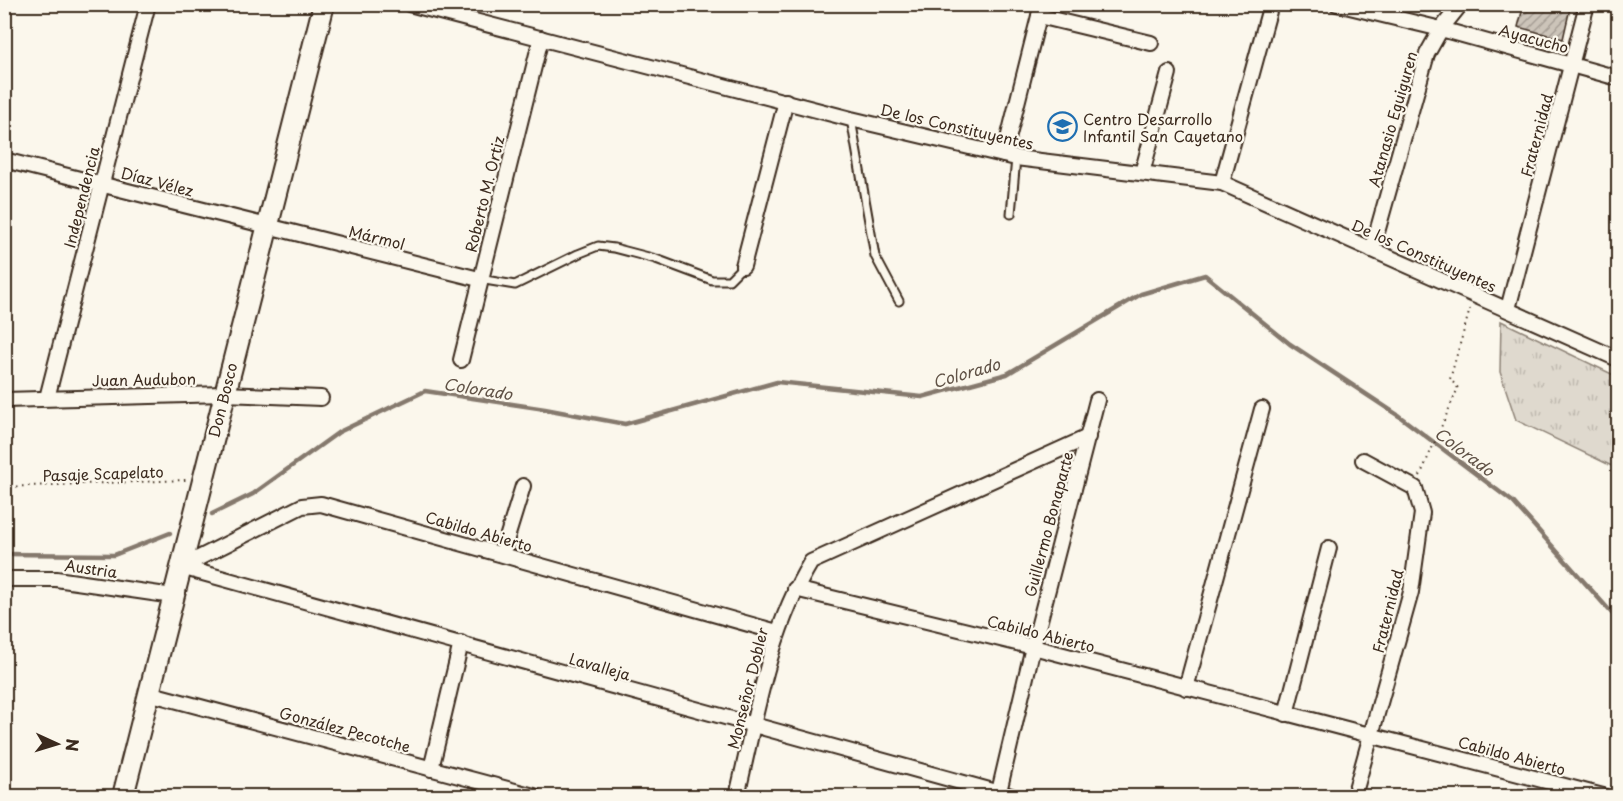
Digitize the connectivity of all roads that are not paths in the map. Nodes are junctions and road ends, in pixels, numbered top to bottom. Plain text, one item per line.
1 (148, 4) edge
2 (324, 4) edge
3 (409, 4) edge
4 (1271, 4) edge
5 (1337, 4) edge
6 (1461, 4) edge
7 (1587, 4) edge
8 (1041, 10) edge
9 (1441, 29) junction
10 (541, 38) junction
11 (1150, 43) dead end
12 (1572, 65) junction
13 (1169, 73) dead end
14 (1618, 78) edge
15 (786, 101) junction
16 (852, 119) junction
17 (1010, 157) junction
18 (4, 160) edge
19 (1142, 173) junction
20 (101, 183) junction
21 (1222, 183) junction
22 (1011, 214) dead end
23 (267, 227) junction
24 (1372, 250) junction
25 (743, 266) joint
26 (480, 279) junction
27 (899, 301) dead end
28 (1508, 309) junction
29 (461, 360) dead end
30 (1618, 360) edge
31 (224, 394) junction
32 (46, 398) junction
33 (321, 398) dead end
34 (4, 400) edge
35 (1097, 400) dead end
36 (1262, 409) dead end
37 (1088, 437) junction
38 (1363, 460) dead end
39 (523, 486) dead end
40 (1329, 548) dead end
41 (502, 554) junction
42 (181, 567) junction
43 (4, 579) edge
44 (795, 589) junction
45 (172, 596) junction
46 (777, 632) junction
47 (461, 643) junction
48 (1033, 648) junction
49 (1186, 688) junction
50 (148, 693) junction
51 (1286, 714) junction
52 (754, 727) junction
53 (1370, 736) junction
54 (432, 769) junction
55 (1003, 795) edge
56 (123, 796) edge
57 (534, 796) edge
58 (737, 796) edge
59 (1354, 796) edge
60 (1603, 796) edge

1 - 20 street, Independencia
2 - 23 main road, Don Bosco
3 - 10 street, De los Constituyentes
4 - 21 street
5 - 9 street, Ayacucho
6 - 9 street, Atanasio Eguiguren
7 - 12 street, Fraternidad
8 - 11 street
8 - 17 street
9 - 12 street, Ayacucho
9 - 24 street, Atanasio Eguiguren
10 - 15 street, De los Constituyentes
10 - 26 street, Roberto M. Ortiz
12 - 14 street, Ayacucho
12 - 28 street, Fraternidad
13 - 19 street
15 - 16 street, De los Constituyentes
15 - 25 street
16 - 17 street, De los Constituyentes
16 - 27 lane
17 - 19 street, De los Constituyentes
17 - 22 lane
18 - 20 street, Díaz Vélez
19 - 21 street, De los Constituyentes
20 - 23 street, Díaz Vélez
20 - 32 street, Independencia
21 - 24 street, De los Constituyentes
23 - 26 street, Mármol
23 - 31 main road, Don Bosco
24 - 28 street, De los Constituyentes
25 - 26 lane
26 - 29 street, Roberto M. Ortiz
28 - 30 street, De los Constituyentes
31 - 32 street, Juan Audubon
31 - 33 street, Juan Audubon
31 - 42 main road, Don Bosco
32 - 34 street, Juan Audubon
35 - 37 street, Guillermo Bonaparte
36 - 49 street
37 - 44 street
37 - 48 street, Guillermo Bonaparte
38 - 53 street, Fraternidad
39 - 41 street
40 - 51 street
41 - 42 street, Cabildo Abierto
41 - 46 street, Cabildo Abierto
42 - 45 main road, Don Bosco
42 - 47 street, Lavalleja
43 - 45 street, Austria
44 - 46 street, Monseñor Dobler
44 - 48 street, Cabildo Abierto
45 - 50 main road, Don Bosco
46 - 52 street, Monseñor Dobler
47 - 52 street, Lavalleja
47 - 54 street
48 - 49 street, Cabildo Abierto
48 - 55 street, Guillermo Bonaparte
49 - 51 street, Cabildo Abierto
50 - 54 street, González Pecotche
50 - 56 main road, Don Bosco
51 - 53 street, Cabildo Abierto
52 - 55 street, Lavalleja
52 - 58 street, Monseñor Dobler
53 - 59 street, Fraternidad
53 - 60 street, Cabildo Abierto
54 - 57 street, González Pecotche

